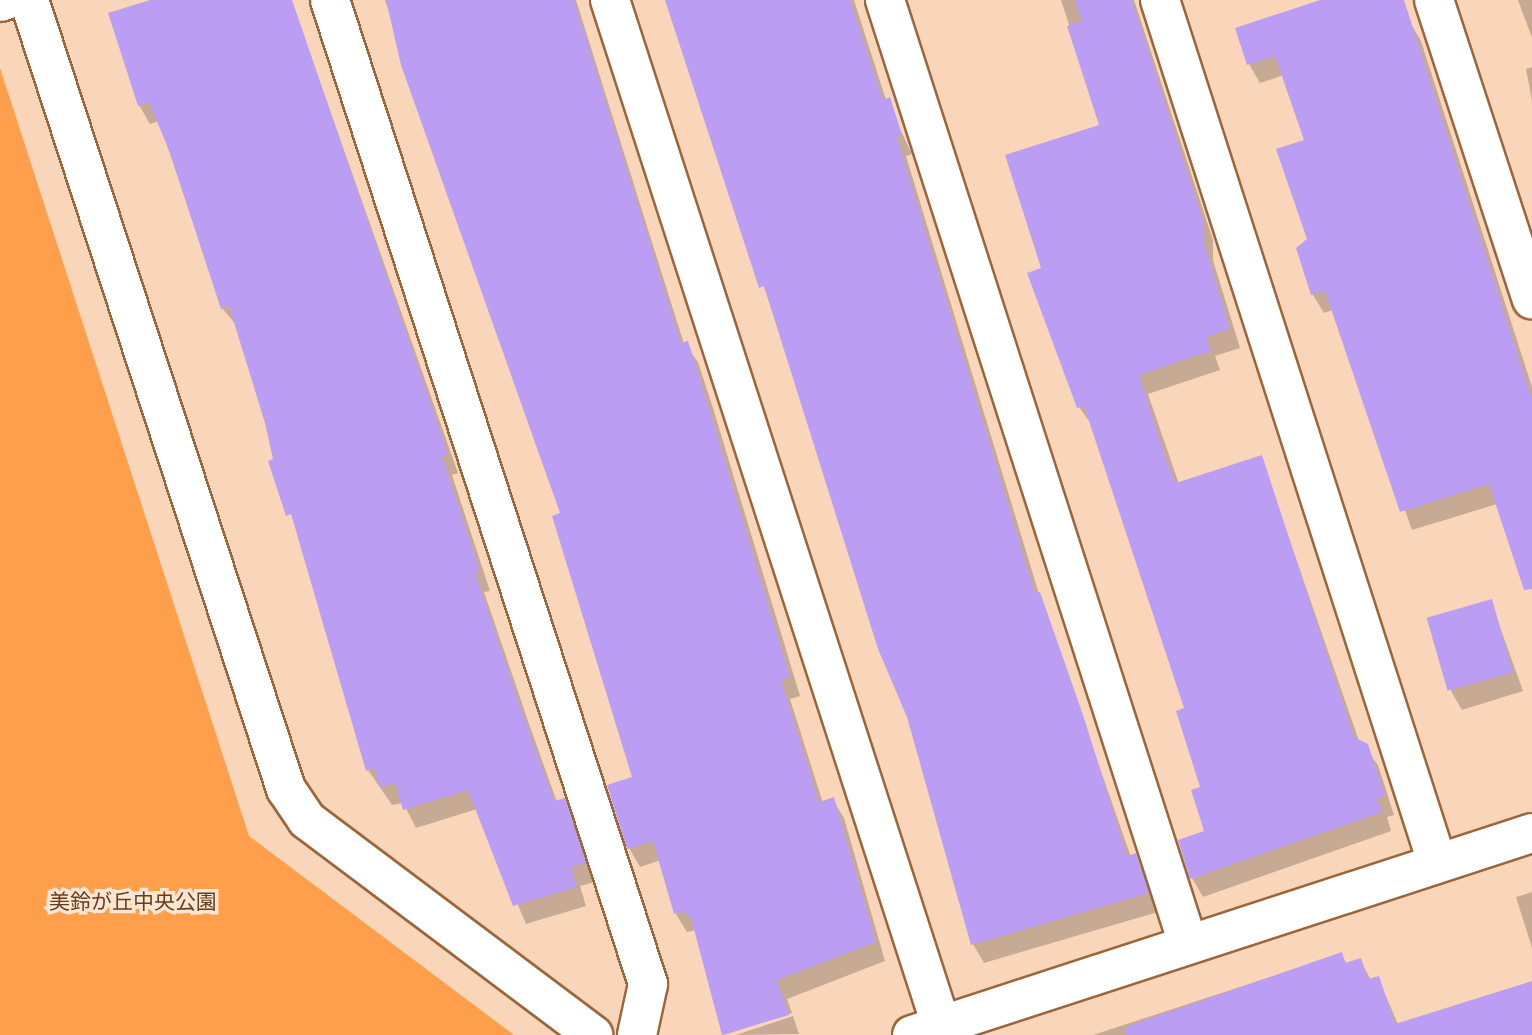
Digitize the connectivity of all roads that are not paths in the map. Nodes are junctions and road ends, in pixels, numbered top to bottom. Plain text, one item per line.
1 (6, 0) edge
2 (29, 0) edge
3 (330, 0) edge
4 (610, 0) edge
5 (885, 0) edge
6 (1160, 0) edge
7 (1434, 0) edge
8 (0, 2) edge
9 (1532, 299) edge
10 (1532, 833) edge
11 (1437, 862) junction
12 (1188, 944) junction
13 (926, 1030) edge
14 (593, 1035) edge
15 (637, 1035) edge

1 - 8 street
2 - 14 street
3 - 15 street
4 - 13 street
5 - 12 street
6 - 11 street
7 - 9 street
10 - 11 street
11 - 12 street
12 - 13 street

